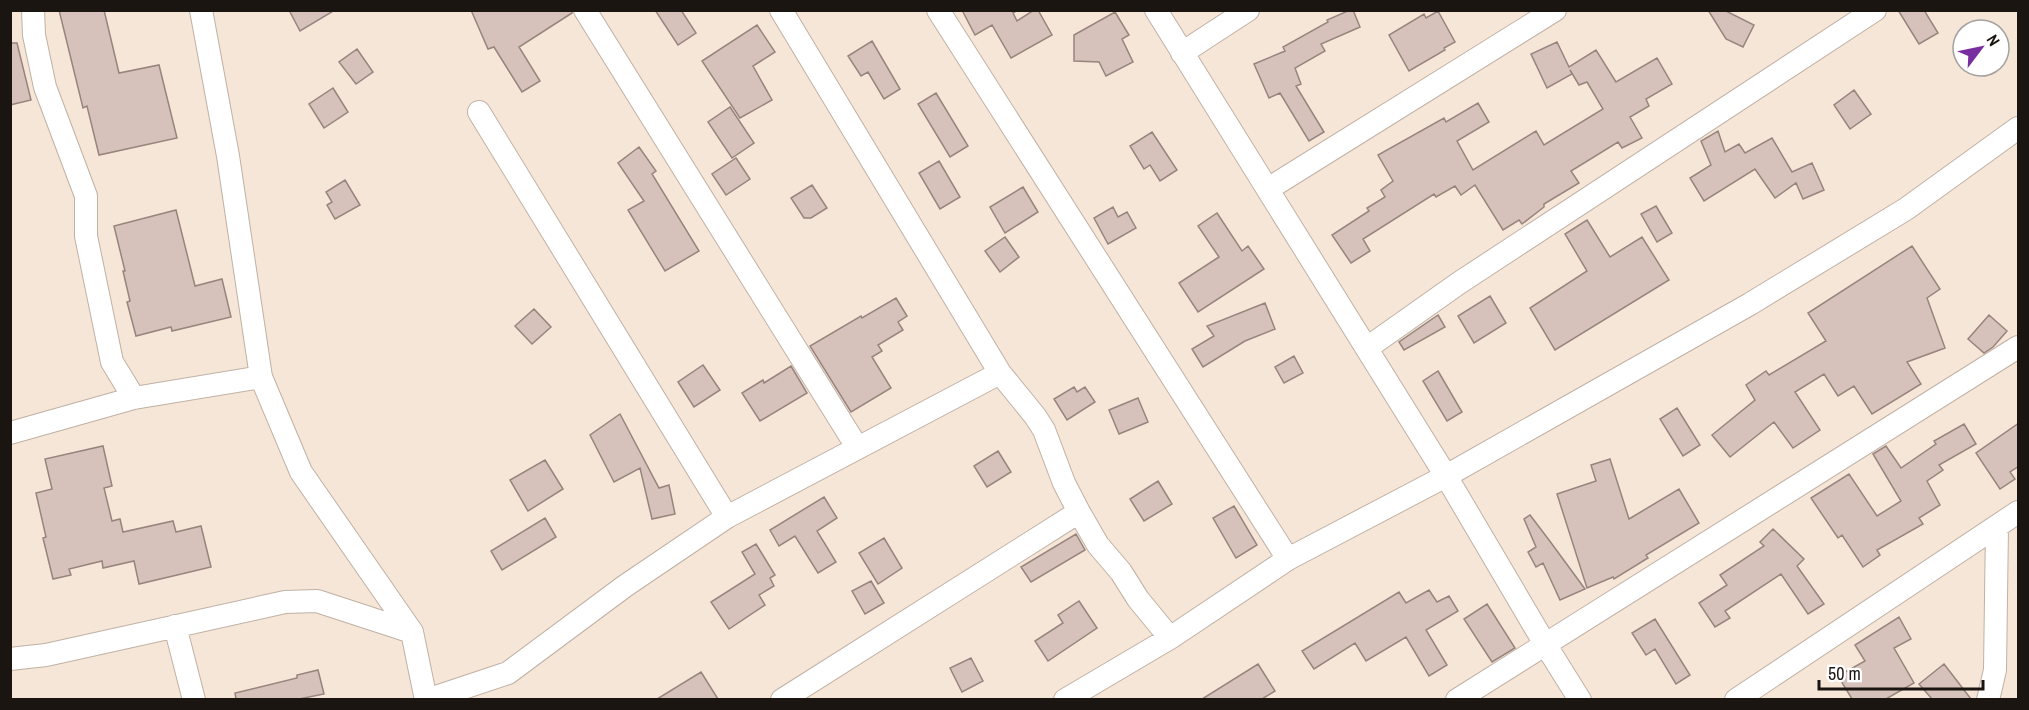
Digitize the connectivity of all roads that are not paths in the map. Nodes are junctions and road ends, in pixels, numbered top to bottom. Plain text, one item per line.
1 (33, 10) edge
2 (201, 10) edge
3 (585, 10) edge
4 (781, 10) edge
5 (938, 10) edge
6 (1156, 10) edge
7 (1248, 10) edge
8 (1555, 10) edge
9 (1875, 10) edge
10 (1182, 53) junction
11 (479, 112) dead end
12 (2019, 128) edge
13 (1268, 189) junction
14 (2019, 346) edge
15 (1367, 348) junction
16 (1000, 373) junction
17 (261, 377) junction
18 (134, 398) junction
19 (10, 433) edge
20 (857, 447) junction
21 (1446, 476) junction
22 (1078, 512) junction
23 (2019, 512) edge
24 (727, 517) junction
25 (1997, 526) junction
26 (1288, 559) junction
27 (175, 626) junction
28 (412, 632) junction
29 (1170, 638) junction
30 (1545, 644) junction
31 (10, 659) edge
32 (194, 699) edge
33 (427, 699) edge
34 (782, 699) edge
35 (1065, 699) edge
36 (1457, 699) edge
37 (1580, 699) edge
38 (1736, 699) edge
39 (1988, 699) edge

1 - 18 street
2 - 17 street
3 - 20 street
4 - 16 street
5 - 26 street
6 - 10 street
7 - 10 street
8 - 13 street
9 - 15 street
10 - 13 street
11 - 24 street
12 - 21 street
13 - 15 street
14 - 30 street
15 - 21 street
16 - 20 street
16 - 22 street
17 - 18 street
17 - 28 street
18 - 19 street
20 - 24 street
21 - 26 street
21 - 30 street
22 - 29 street
22 - 34 street
23 - 25 street
24 - 33 street
25 - 38 street
25 - 39 street
26 - 29 street
27 - 28 street
27 - 31 street
27 - 32 street
28 - 33 street
29 - 35 street
30 - 36 street
30 - 37 street

